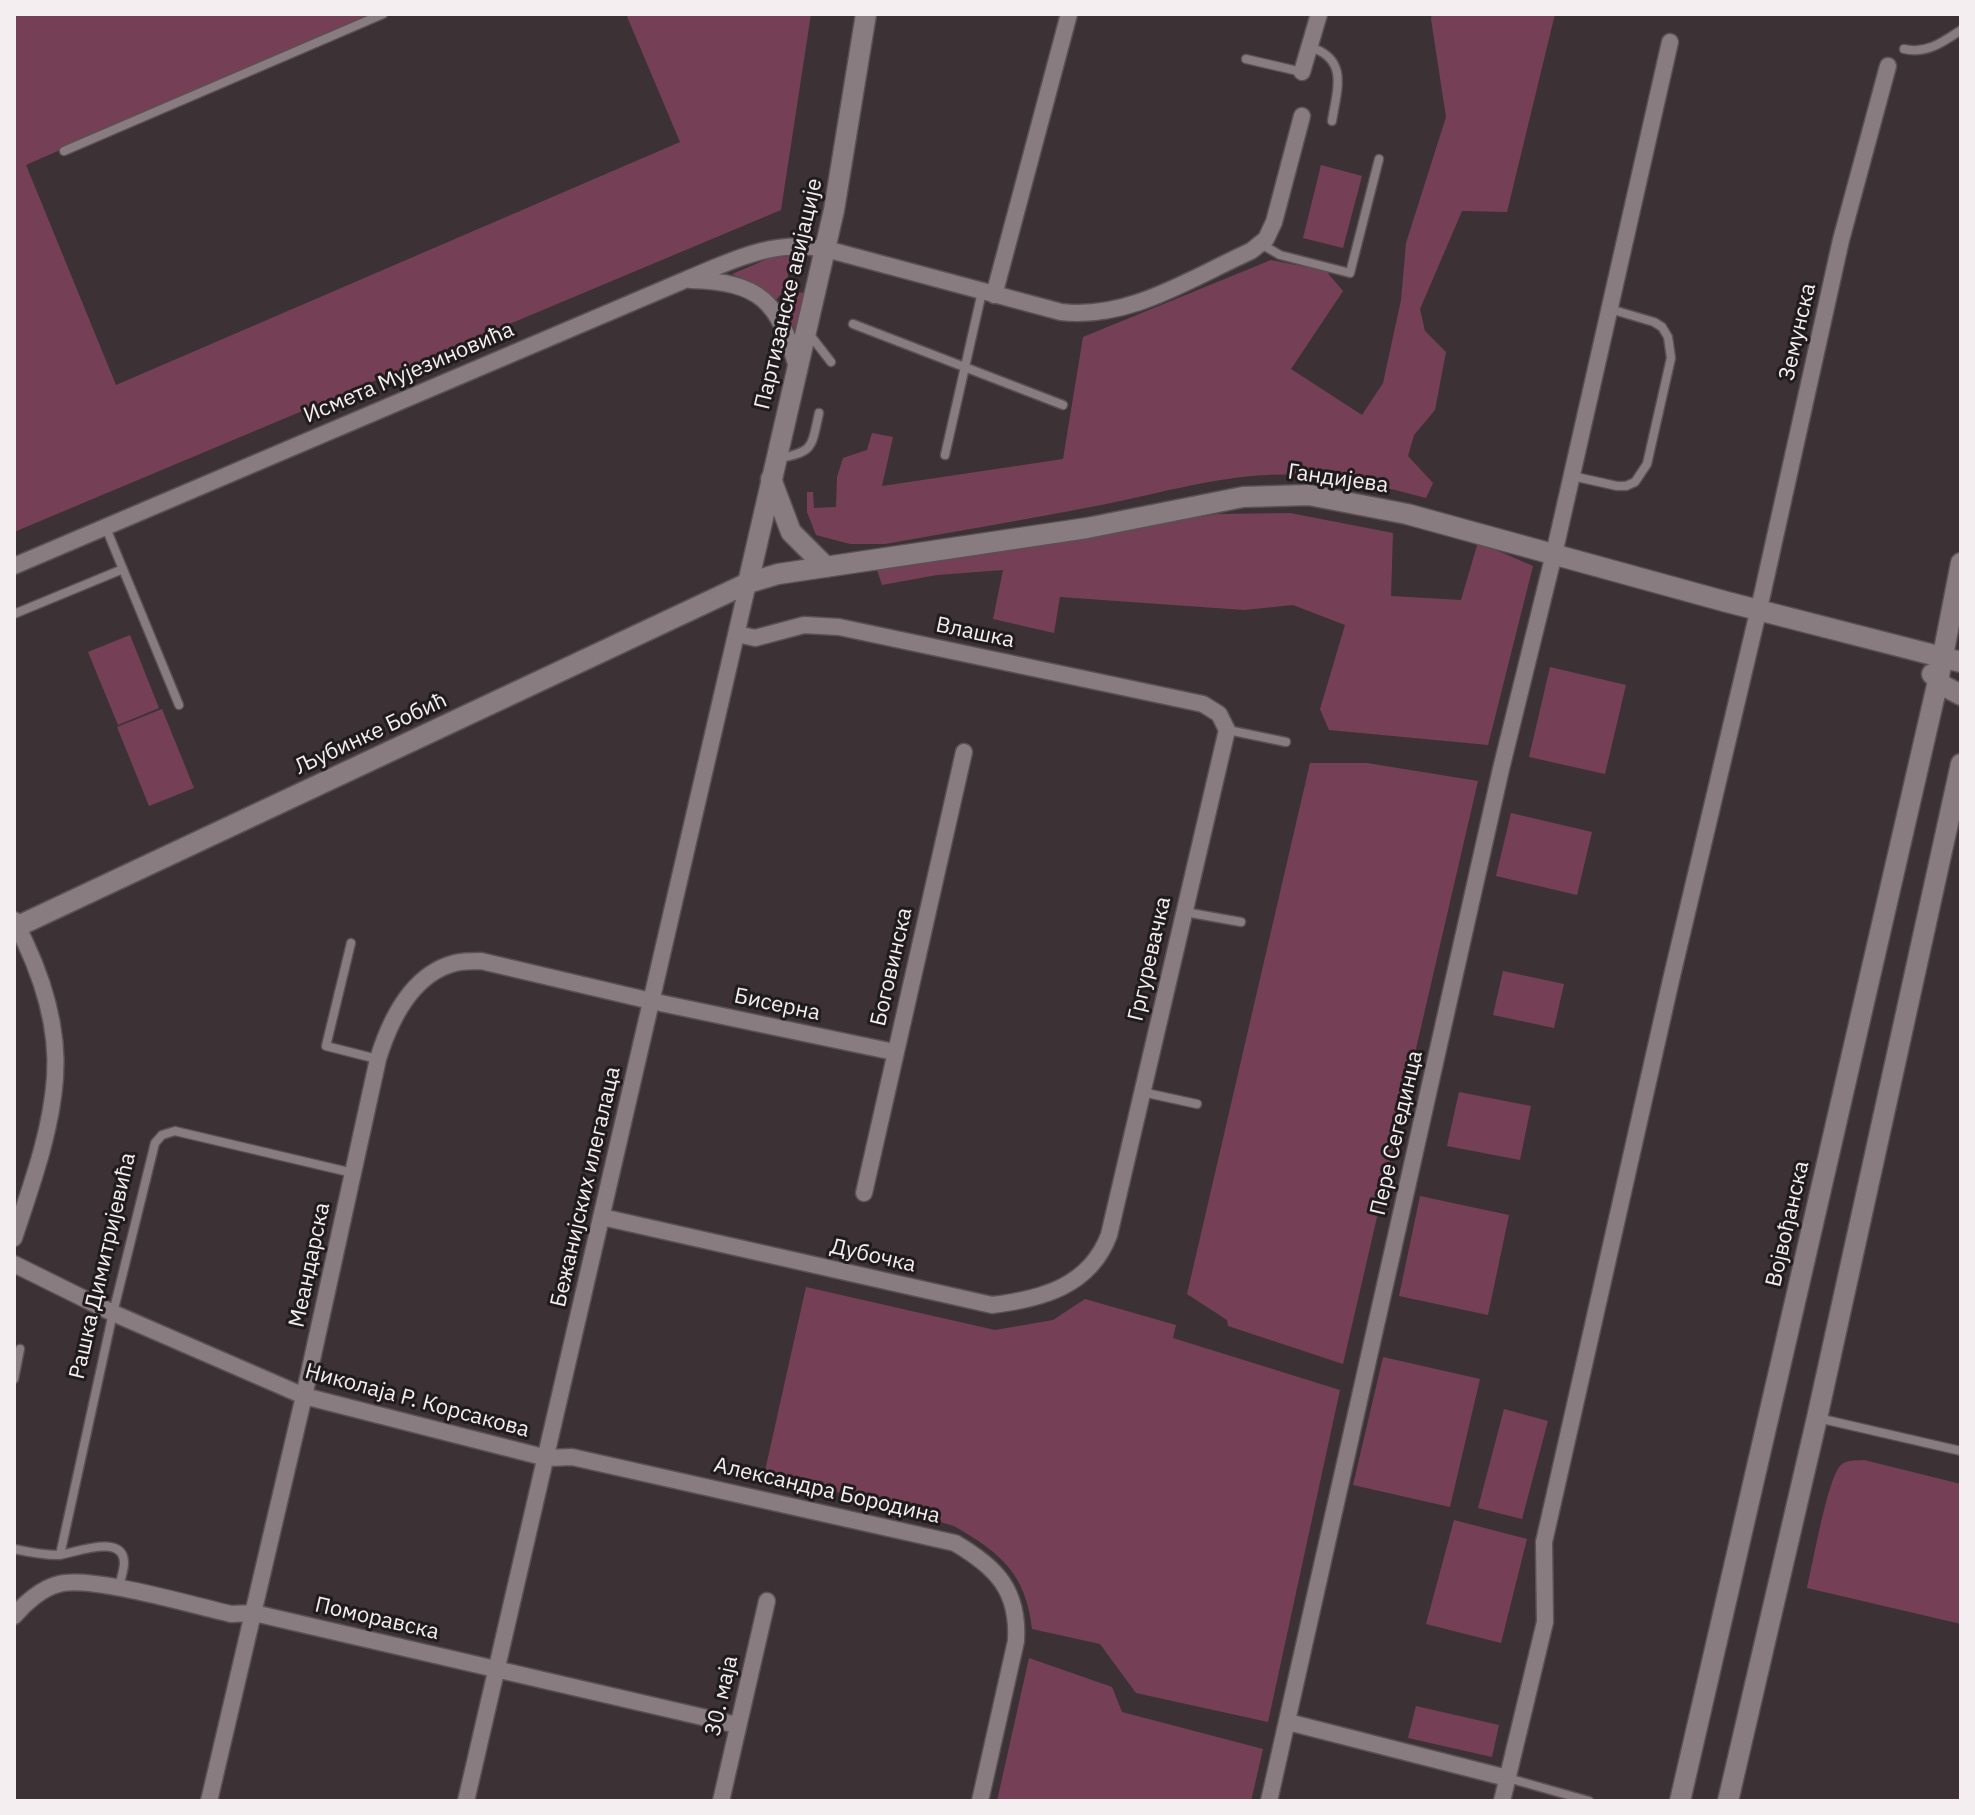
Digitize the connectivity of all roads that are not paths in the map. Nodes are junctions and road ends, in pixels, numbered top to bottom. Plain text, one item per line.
1 (383, 14) edge
2 (866, 14) edge
3 (1069, 14) edge
4 (1319, 14) edge
5 (1961, 30) edge
6 (1670, 42) dead end
7 (1309, 47) junction
8 (1904, 49) dead end
9 (1246, 59) dead end
10 (1888, 66) dead end
11 (1302, 72) joint
12 (1302, 116) dead end
13 (1332, 121) dead end
14 (64, 151) dead end
15 (1379, 159) dead end
16 (1261, 244) junction
17 (826, 249) junction
18 (685, 280) junction
19 (988, 293) junction
20 (1610, 309) junction
21 (853, 324) dead end
22 (805, 330) junction
23 (831, 362) dead end
24 (797, 367) junction
25 (965, 367) junction
26 (1063, 405) dead end
27 (819, 413) dead end
28 (945, 455) dead end
29 (774, 469) junction
30 (1572, 476) junction
31 (106, 528) junction
32 (1554, 554) junction
33 (1961, 563) edge
34 (14, 566) edge
35 (826, 567) junction
36 (123, 569) junction
37 (748, 583) junction
38 (1757, 611) junction
39 (14, 614) edge
40 (737, 634) junction
41 (1910, 649) junction
42 (1952, 659) edge
43 (1938, 681) junction
44 (1961, 695) edge
45 (179, 705) dead end
46 (1227, 730) junction
47 (1286, 742) dead end
48 (964, 752) dead end
49 (1961, 764) edge
50 (1184, 911) junction
51 (1241, 922) dead end
52 (15, 925) edge
53 (351, 943) dead end
54 (651, 1001) junction
55 (894, 1052) junction
56 (378, 1059) junction
57 (1141, 1092) junction
58 (1197, 1104) dead end
59 (353, 1173) junction
60 (864, 1193) dead end
61 (602, 1217) junction
62 (1109, 1235) joint
63 (14, 1238) edge
64 (14, 1264) edge
65 (113, 1313) junction
66 (20, 1349) dead end
67 (14, 1379) edge
68 (304, 1396) junction
69 (1817, 1418) junction
70 (1961, 1451) edge
71 (547, 1458) junction
72 (14, 1549) edge
73 (60, 1555) junction
74 (118, 1588) junction
75 (767, 1601) dead end
76 (254, 1613) junction
77 (14, 1616) edge
78 (498, 1670) junction
79 (1288, 1722) junction
80 (737, 1725) junction
81 (1507, 1778) junction
82 (209, 1801) edge
83 (466, 1801) edge
84 (721, 1801) edge
85 (980, 1801) edge
86 (1269, 1801) edge
87 (1502, 1801) edge
88 (1589, 1801) edge
89 (1680, 1801) edge
90 (1728, 1801) edge

1 - 14 lane
2 - 17 main road, Партизанске авијације
3 - 19 street
4 - 7 street
5 - 8 lane
6 - 20 street
7 - 11 street
7 - 13 lane
9 - 11 lane
10 - 38 street, Земунска
12 - 16 street
15 - 16 lane
16 - 19 street, Исмета Мујезиновића
17 - 18 street, Исмета Мујезиновића
17 - 19 street, Исмета Мујезиновића
17 - 22 main road, Партизанске авијације
18 - 24 street
18 - 31 street, Исмета Мујезиновића
19 - 25 lane
20 - 30 street
20 - 30 lane
21 - 25 lane
22 - 23 lane
22 - 24 main road, Партизанске авијације
24 - 29 main road, Партизанске авијације
25 - 26 lane
25 - 28 lane
27 - 29 lane
29 - 35 main road
29 - 37 main road, Партизанске авијације
30 - 32 street
31 - 34 street, Исмета Мујезиновића
31 - 36 lane
32 - 35 main road, Гандијева
32 - 38 main road, Гандијева
32 - 79 street, Пере Сегединца
33 - 42 main road, Војвођанска
35 - 37 main road, Гандијева
36 - 39 lane
36 - 45 lane
37 - 40 street, Бежанијских илегалаца
37 - 52 main road, Љубинке Бобић
38 - 41 main road, Гандијева
38 - 81 street
40 - 46 street, Влашка
40 - 54 street, Бежанијских илегалаца
41 - 42 main road, Гандијева
41 - 43 main road
42 - 43 main road, Војвођанска
43 - 44 main road
43 - 89 main road, Војвођанска
46 - 47 lane
46 - 50 street, Гргуревачка
48 - 55 street, Боговинска
49 - 69 main road
50 - 51 lane
50 - 57 street, Гргуревачка
52 - 63 street
53 - 56 lane
54 - 55 street, Бисерна
54 - 56 street, Меандарска
54 - 61 street, Бежанијских илегалаца
55 - 60 street, Боговинска
56 - 59 street, Меандарска
57 - 58 lane
57 - 62 street, Гргуревачка
59 - 65 lane, Рашка Димитријевића
59 - 68 street, Меандарска
61 - 62 street, Дубочка
61 - 71 street, Бежанијских илегалаца
64 - 65 street, Николаја Р. Корсакова
65 - 68 street, Николаја Р. Корсакова
65 - 73 lane, Рашка Димитријевића
66 - 67 lane
68 - 71 street, Николаја Р. Корсакова
68 - 76 street, Меандарска
69 - 70 lane
69 - 90 main road
71 - 78 street, Бежанијских илегалаца
71 - 85 street, Александра Бородина
72 - 73 lane
73 - 74 lane
74 - 76 street, Поморавска
74 - 77 street, Поморавска
75 - 80 street, 30. маја
76 - 78 street, Поморавска
76 - 82 street, Меандарска
78 - 80 street, Поморавска
78 - 83 street, Бежанијских илегалаца
79 - 81 street
79 - 86 street, Пере Сегединца
80 - 84 street, 30. маја
81 - 87 street
81 - 88 lane

